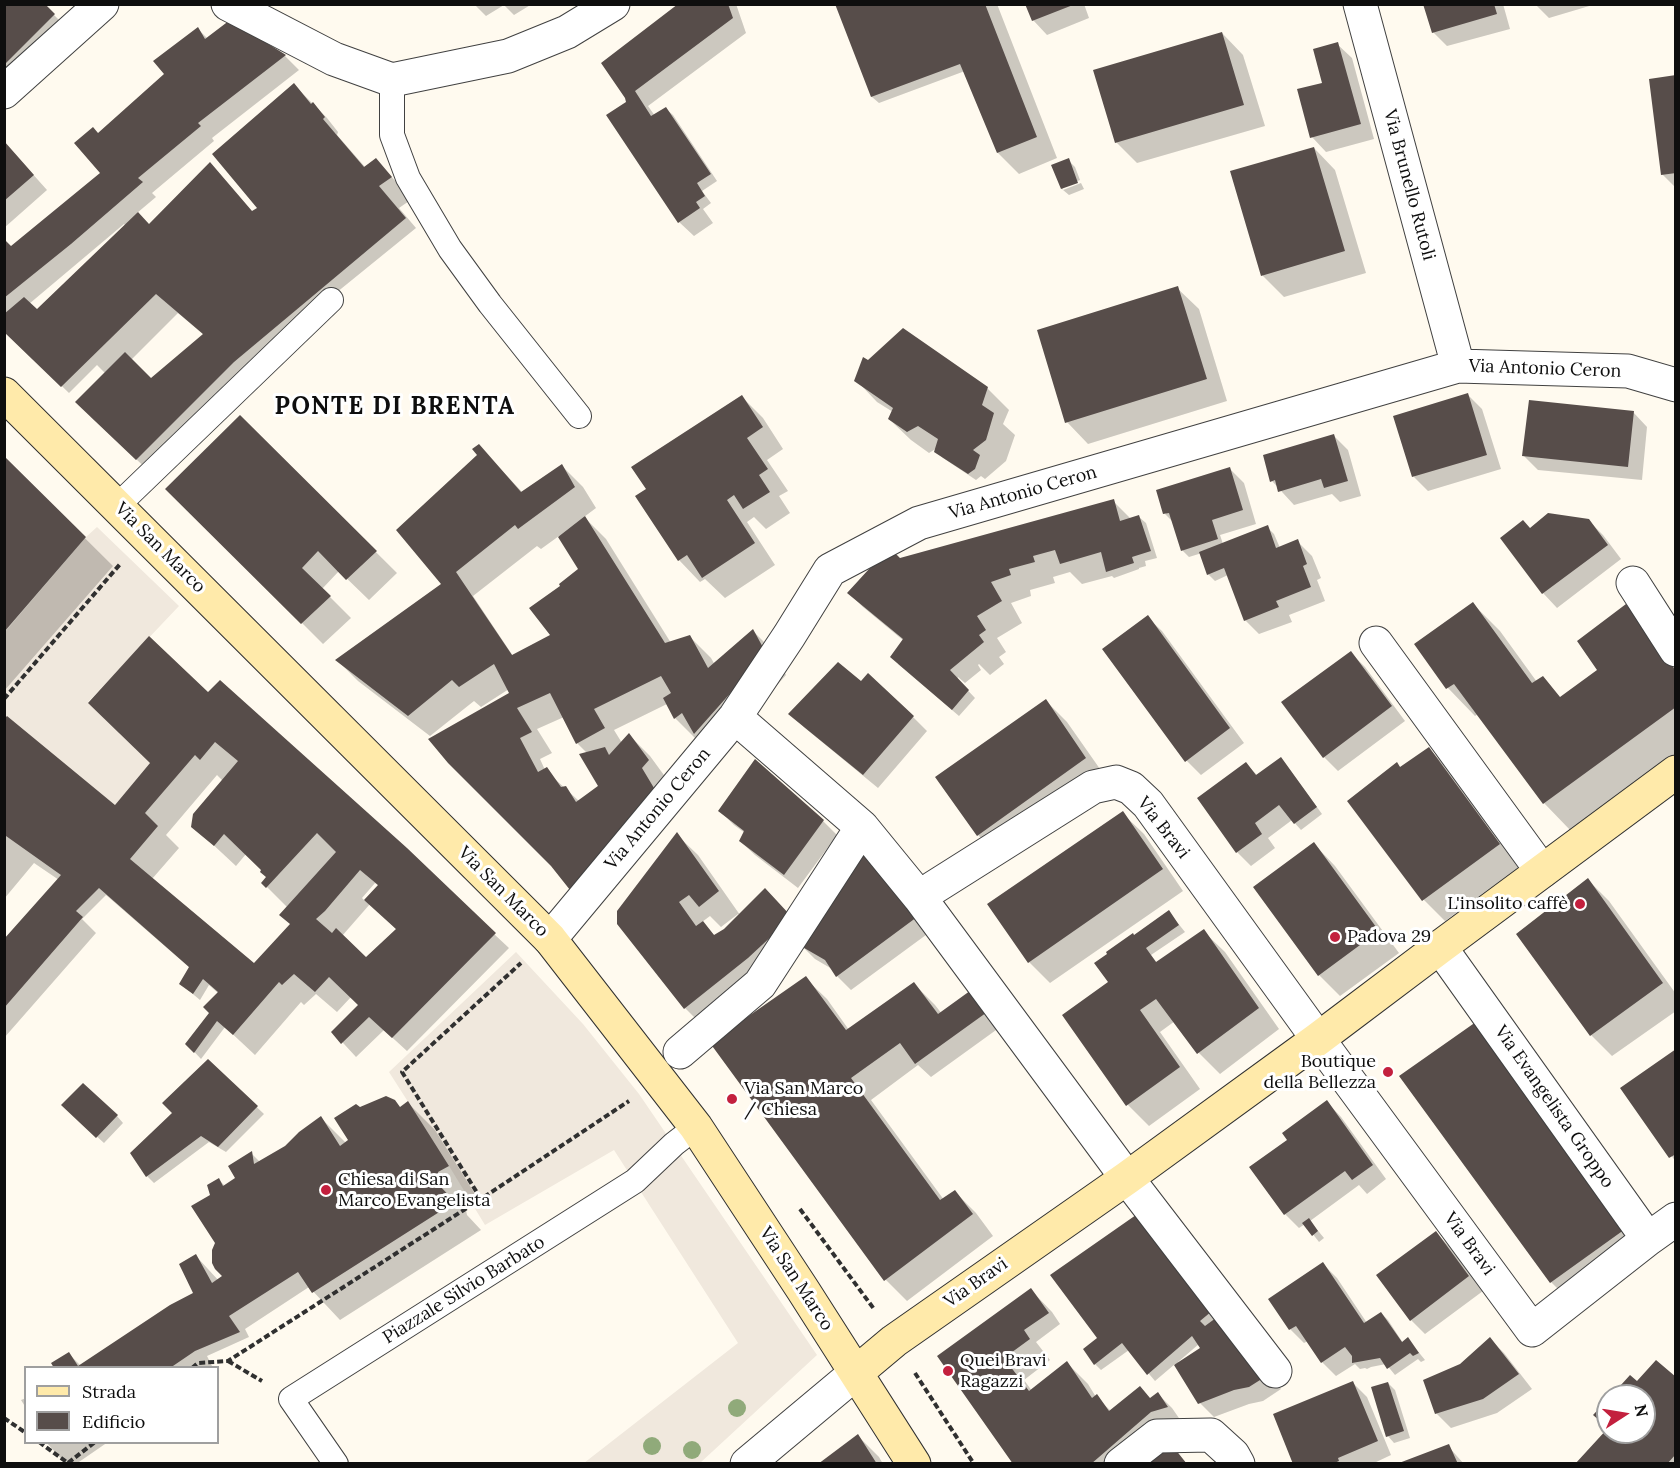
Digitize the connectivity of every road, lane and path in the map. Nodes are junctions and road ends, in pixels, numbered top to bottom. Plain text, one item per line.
1 (102, 4) edge
2 (228, 4) edge
3 (613, 4) edge
4 (1360, 4) edge
5 (392, 80) junction
6 (4, 92) edge
7 (331, 300) dead end
8 (1458, 366) junction
9 (1676, 385) edge
10 (4, 394) edge
11 (579, 416) dead end
12 (117, 506) junction
13 (127, 556) dead end
14 (1633, 583) dead end
15 (1376, 644) dead end
16 (1676, 650) edge
17 (4, 699) edge
18 (735, 717) junction
19 (1676, 772) edge
20 (862, 827) junction
21 (1542, 871) junction
22 (920, 898) junction
23 (550, 939) junction
24 (1440, 946) junction
25 (524, 960) dead end
26 (1318, 1040) junction
27 (680, 1052) dead end
28 (629, 1101) dead end
29 (696, 1127) junction
30 (1127, 1178) junction
31 (481, 1199) junction
32 (1676, 1219) edge
33 (1648, 1239) junction
34 (228, 1360) junction
35 (194, 1366) edge
36 (912, 1368) dead end
37 (1275, 1371) dead end
38 (856, 1372) junction
39 (291, 1399) junction
40 (4, 1418) edge
41 (24, 1432) edge
42 (40, 1444) edge
43 (94, 1444) edge
44 (336, 1464) edge
45 (747, 1464) edge
46 (914, 1464) edge
47 (974, 1464) edge
48 (1121, 1464) edge
49 (1238, 1464) edge

1 - 6 street
2 - 5 street
3 - 5 street
4 - 8 street, Via Brunello Rutoli
5 - 11 lane
7 - 12 lane
8 - 9 street, Via Antonio Ceron
8 - 18 street, Via Antonio Ceron
10 - 12 main road, Via San Marco
12 - 23 main road, Via San Marco
13 - 17 path
14 - 16 street
15 - 21 street
18 - 20 street
18 - 23 street, Via Antonio Ceron
19 - 21 main road, Via Bravi
20 - 22 street
20 - 27 street
21 - 24 main road, Via Bravi
22 - 26 street, Via Bravi
22 - 30 street
23 - 29 main road, Via San Marco
24 - 26 main road, Via Bravi
24 - 33 street, Via Evangelista Groppo
25 - 31 path
26 - 30 main road, Via Bravi
26 - 33 street, Via Bravi
28 - 31 path
29 - 38 main road, Via San Marco
29 - 39 lane, Piazzale Silvio Barbato
30 - 37 street
30 - 38 main road, Via Bravi
31 - 34 path
32 - 33 street
34 - 35 path
34 - 39 path
36 - 47 path
38 - 45 street
38 - 46 main road, Via San Marco
39 - 44 lane
40 - 41 path
42 - 43 path
48 - 49 street

